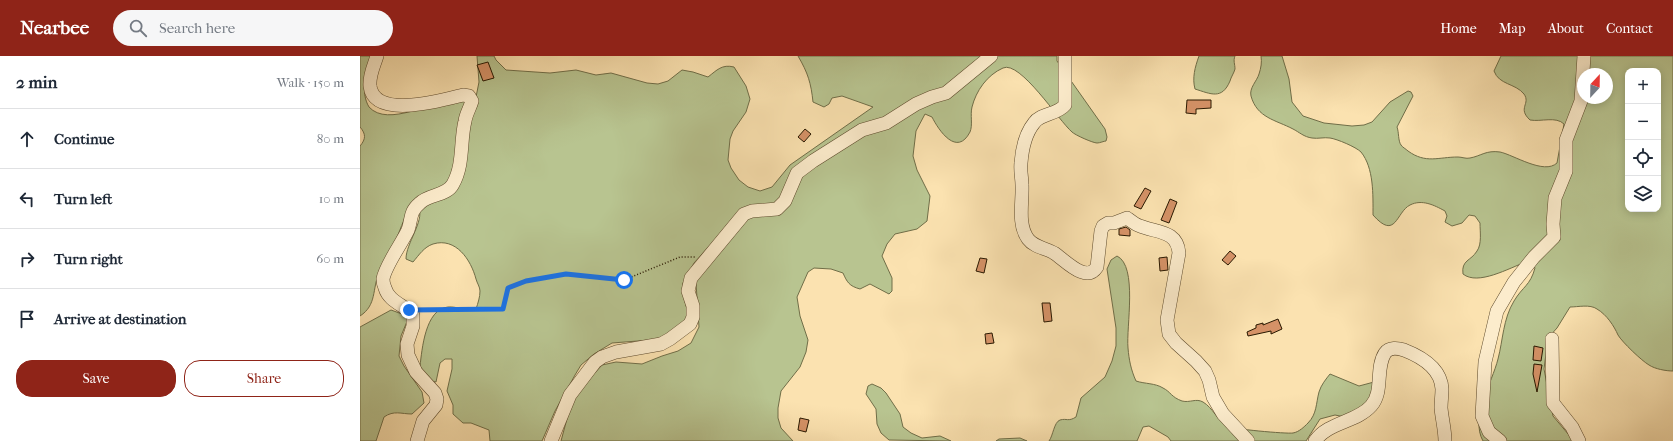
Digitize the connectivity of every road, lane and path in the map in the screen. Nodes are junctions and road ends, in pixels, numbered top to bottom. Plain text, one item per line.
1 (377, 56) edge
2 (991, 56) edge
3 (1065, 56) edge
4 (1584, 56) edge
5 (708, 256) junction
6 (409, 310) junction
7 (1552, 339) dead end
8 (417, 441) edge
9 (551, 441) edge
10 (1248, 441) edge
11 (1315, 441) edge
12 (1445, 441) edge
13 (1500, 441) edge
14 (1579, 441) edge

1 - 6 street
2 - 5 street
3 - 10 street
4 - 13 street
5 - 6 path
5 - 9 street
6 - 8 street
7 - 14 street
11 - 12 street

